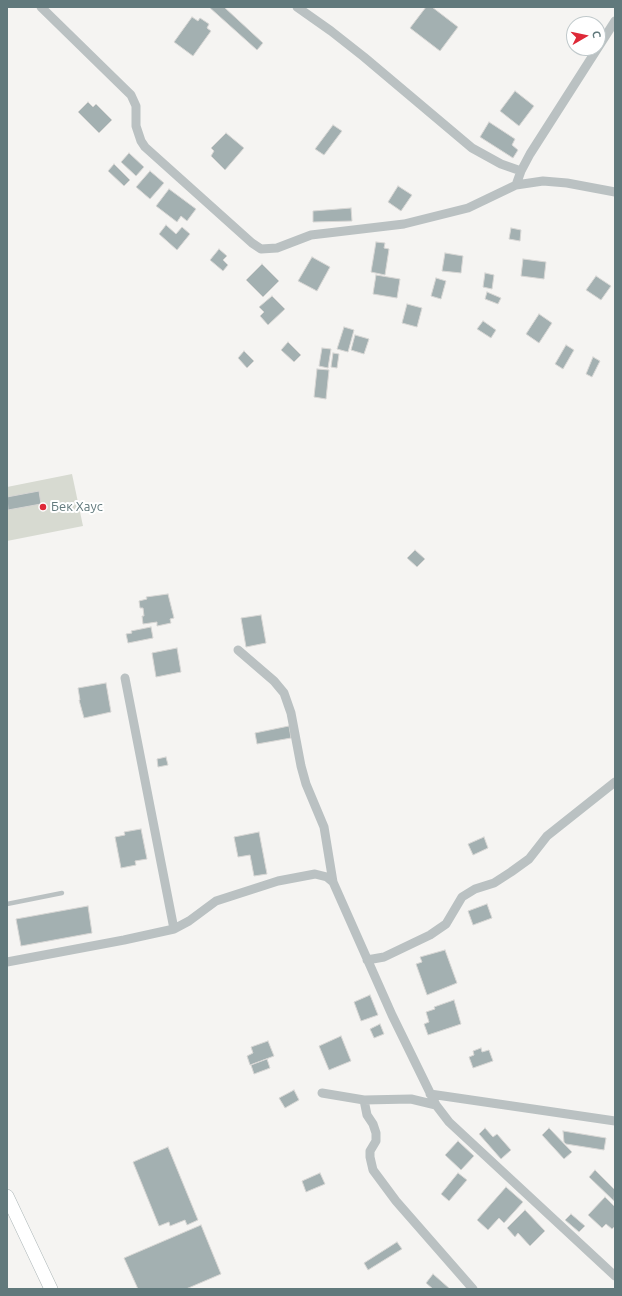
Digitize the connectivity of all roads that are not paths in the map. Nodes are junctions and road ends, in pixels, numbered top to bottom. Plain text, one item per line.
1 (41, 7) edge
2 (297, 7) edge
3 (615, 21) edge
4 (521, 171) junction
5 (516, 185) junction
6 (615, 192) edge
7 (238, 650) dead end
8 (125, 678) dead end
9 (615, 782) edge
10 (333, 882) junction
11 (62, 893) dead end
12 (7, 904) edge
13 (174, 929) junction
14 (367, 960) junction
15 (7, 962) edge
16 (322, 1093) dead end
17 (430, 1094) junction
18 (364, 1100) junction
19 (436, 1105) junction
20 (615, 1121) edge
21 (7, 1196) edge
22 (615, 1276) edge
23 (466, 1285) edge
24 (51, 1289) edge
25 (473, 1289) edge

1 - 5 street
2 - 4 street
3 - 4 street
4 - 5 street
5 - 6 street
7 - 10 street
8 - 13 street
9 - 14 street
10 - 13 street
10 - 14 street
11 - 12 lane
13 - 15 street
14 - 17 street
16 - 18 street
17 - 19 street
17 - 20 street
18 - 19 street
18 - 23 street
19 - 22 street
21 - 24 main road
23 - 25 street

